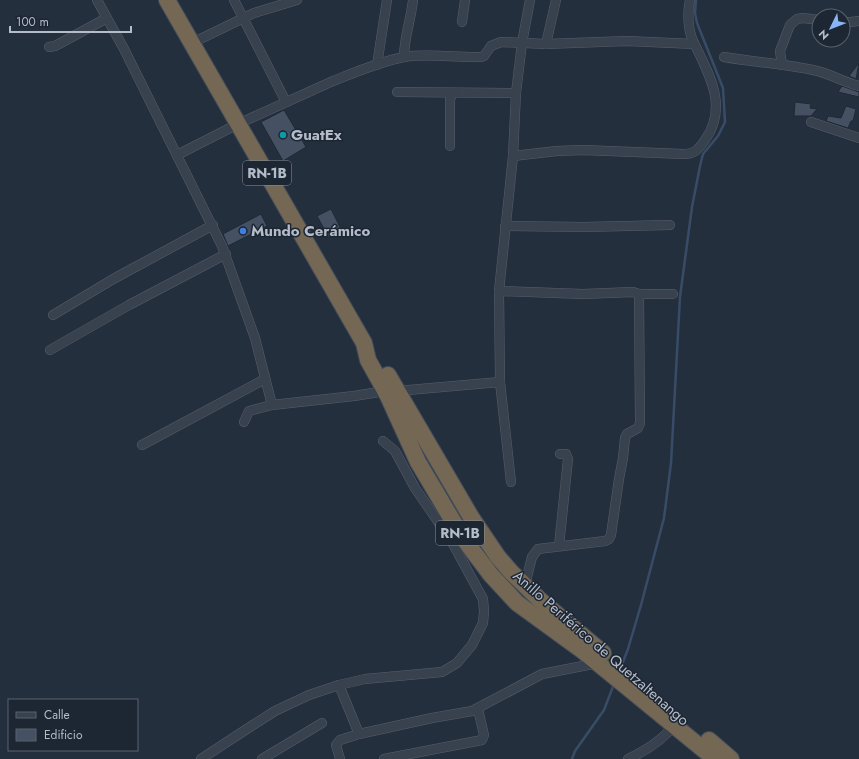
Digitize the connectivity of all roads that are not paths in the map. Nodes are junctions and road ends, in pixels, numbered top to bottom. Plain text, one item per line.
1 (97, 0) edge
2 (168, 0) edge
3 (234, 0) edge
4 (297, 0) edge
5 (387, 0) edge
6 (413, 0) edge
7 (465, 0) edge
8 (530, 0) edge
9 (556, 0) edge
10 (690, 0) edge
11 (107, 18) junction
12 (243, 18) junction
13 (811, 19) edge
14 (462, 22) dead end
15 (192, 43) junction
16 (522, 43) junction
17 (546, 44) junction
18 (694, 44) junction
19 (49, 46) dead end
20 (404, 57) junction
21 (724, 57) dead end
22 (377, 65) junction
23 (782, 65) junction
24 (859, 86) edge
25 (398, 92) dead end
26 (453, 93) junction
27 (516, 93) junction
28 (286, 102) junction
29 (811, 122) dead end
30 (238, 124) junction
31 (859, 138) edge
32 (450, 146) dead end
33 (176, 155) junction
34 (513, 156) junction
35 (213, 225) junction
36 (670, 225) dead end
37 (505, 226) junction
38 (226, 254) junction
39 (499, 291) junction
40 (639, 294) junction
41 (673, 294) dead end
42 (53, 315) dead end
43 (50, 350) dead end
44 (265, 379) junction
45 (500, 382) junction
46 (391, 391) junction
47 (272, 404) junction
48 (244, 422) dead end
49 (407, 439) junction
50 (383, 440) dead end
51 (142, 445) dead end
52 (395, 451) junction
53 (560, 454) dead end
54 (511, 482) dead end
55 (559, 546) junction
56 (525, 585) junction
57 (598, 663) junction
58 (618, 672) junction
59 (339, 685) junction
60 (478, 709) junction
61 (322, 723) dead end
62 (674, 725) junction
63 (359, 734) junction
64 (200, 759) edge
65 (262, 759) edge
66 (340, 759) edge
67 (384, 759) edge
68 (628, 759) edge
69 (715, 759) edge
70 (731, 759) edge

1 - 11 street
2 - 15 highway, Anillo Periférico de Quetzaltenango / RN-1B
3 - 12 street
4 - 12 street
5 - 22 street
6 - 20 street
7 - 14 street
8 - 16 street
9 - 17 street
10 - 18 street
11 - 19 street
11 - 33 street
12 - 15 street
12 - 28 street
13 - 23 street
15 - 30 highway, Anillo Periférico de Quetzaltenango / RN-1B
16 - 17 street
16 - 20 street
16 - 27 street
17 - 18 street
18 - 34 street
20 - 22 street
21 - 23 street
22 - 28 street
23 - 24 street
25 - 26 street
26 - 27 street
26 - 32 street
27 - 34 street
28 - 30 street
29 - 31 street
30 - 33 street
30 - 46 highway, Anillo Periférico de Quetzaltenango / RN-1B
33 - 35 street
34 - 37 street
35 - 38 street
35 - 42 street
36 - 37 street
37 - 39 street
38 - 43 street
38 - 44 street
39 - 40 street
39 - 45 street
40 - 41 street
40 - 55 street
44 - 47 street
44 - 51 street
45 - 46 street
45 - 54 street
46 - 47 street
46 - 49 highway, Anillo Periférico de Quetzaltenango / RN-1B
46 - 56 highway, Anillo Periférico de Quetzaltenango / RN-1B
47 - 48 street
49 - 52 street
49 - 57 highway, Anillo Periférico de Quetzaltenango / RN-1B
50 - 52 street
52 - 59 street
53 - 55 street
55 - 56 street
56 - 58 highway, Anillo Periférico de Quetzaltenango / RN-1B
57 - 58 highway, Anillo Periférico de Quetzaltenango / RN-1B
57 - 60 street
58 - 62 highway, Anillo Periférico de Quetzaltenango / RN-1B
58 - 70 highway, Anillo Periférico de Quetzaltenango / RN-1B
59 - 63 street
59 - 64 street
60 - 63 street
60 - 67 street
61 - 65 street
62 - 68 street
62 - 69 highway, Anillo Periférico de Quetzaltenango / RN-1B
63 - 66 street

